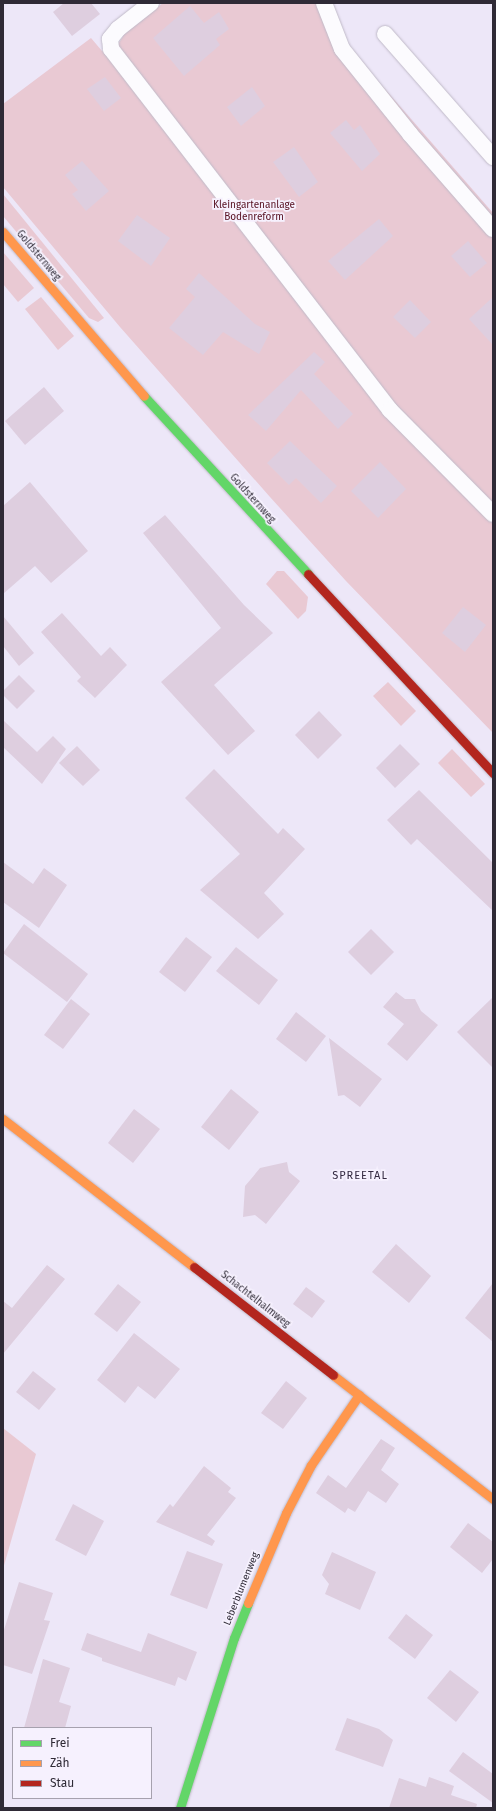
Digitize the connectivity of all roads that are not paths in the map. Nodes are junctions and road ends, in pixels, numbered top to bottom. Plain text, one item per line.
1 (151, 3) edge
2 (324, 3) edge
3 (385, 34) dead end
4 (493, 157) edge
5 (493, 229) edge
6 (3, 232) edge
7 (493, 514) edge
8 (493, 773) edge
9 (3, 1120) edge
10 (359, 1395) junction
11 (493, 1499) edge
12 (180, 1808) edge

1 - 7 lane
2 - 5 lane
3 - 4 lane
6 - 8 street, Goldsternweg
9 - 10 street, Schachtelhalmweg
10 - 11 street, Schachtelhalmweg
10 - 12 street, Leberblumenweg

